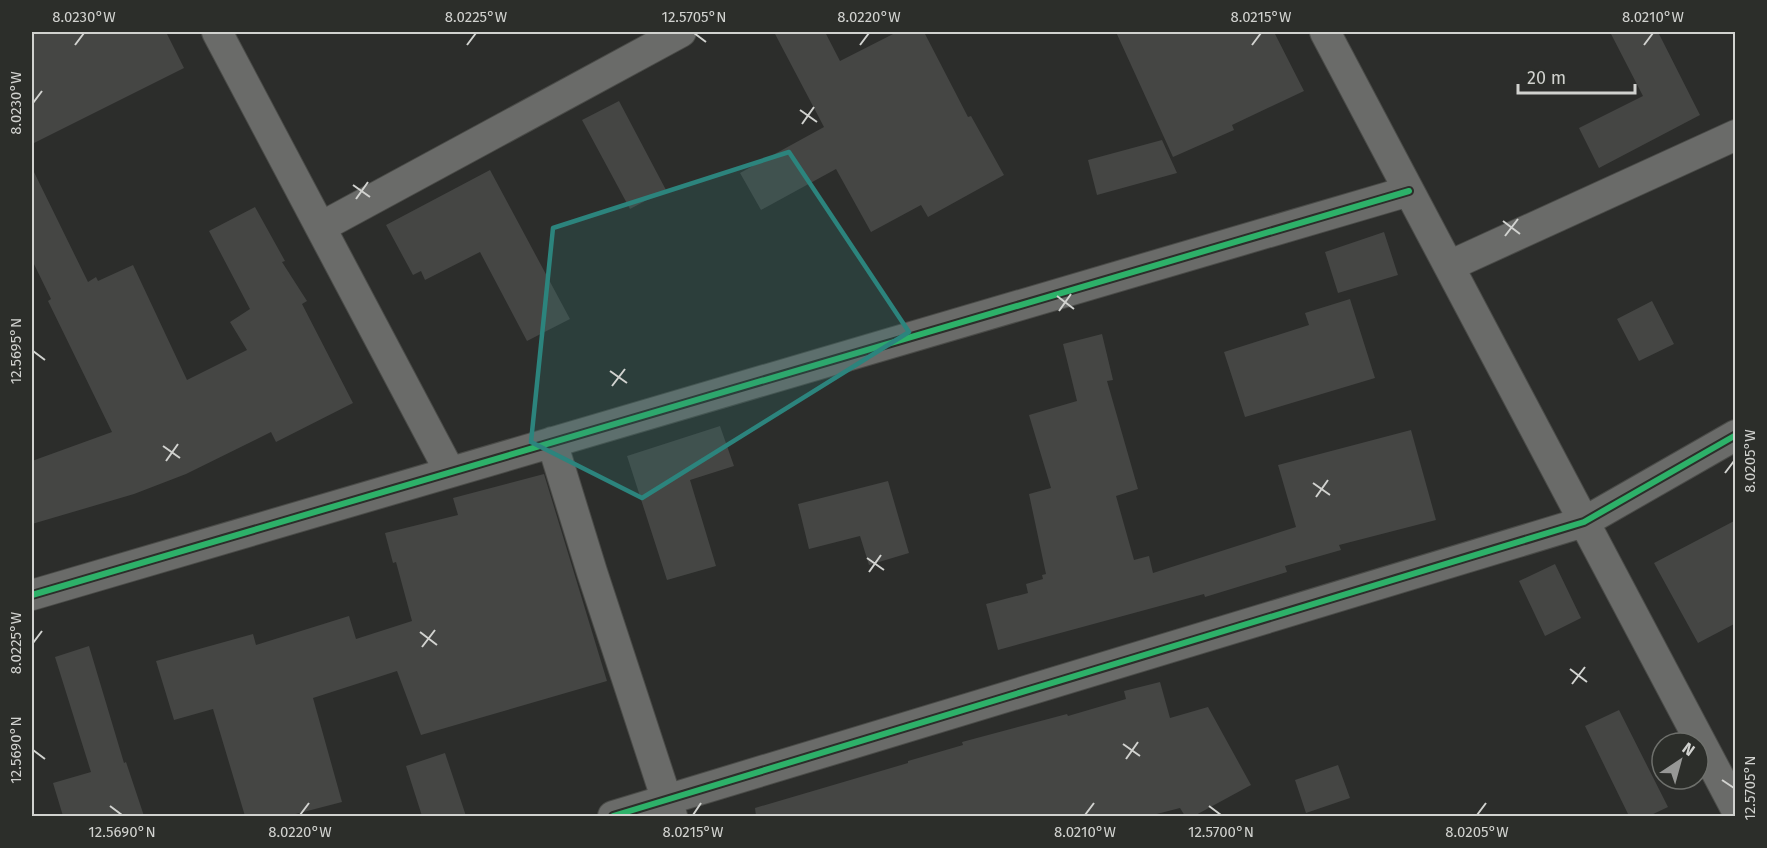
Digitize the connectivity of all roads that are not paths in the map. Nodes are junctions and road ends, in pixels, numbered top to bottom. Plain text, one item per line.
1 (217, 32) edge
2 (681, 32) edge
3 (1325, 32) edge
4 (1736, 135) edge
5 (1409, 190) junction
6 (321, 227) junction
7 (1449, 266) junction
8 (1736, 435) edge
9 (552, 442) junction
10 (450, 472) junction
11 (1584, 522) junction
12 (32, 595) edge
13 (669, 808) edge
14 (1736, 809) edge
15 (612, 816) edge

1 - 6 street
2 - 6 street
3 - 5 street
4 - 7 street
5 - 7 street
5 - 9 street
6 - 10 street
7 - 11 street
8 - 11 street
9 - 10 street
9 - 13 street
10 - 12 street
11 - 13 street
11 - 14 street
13 - 15 street

